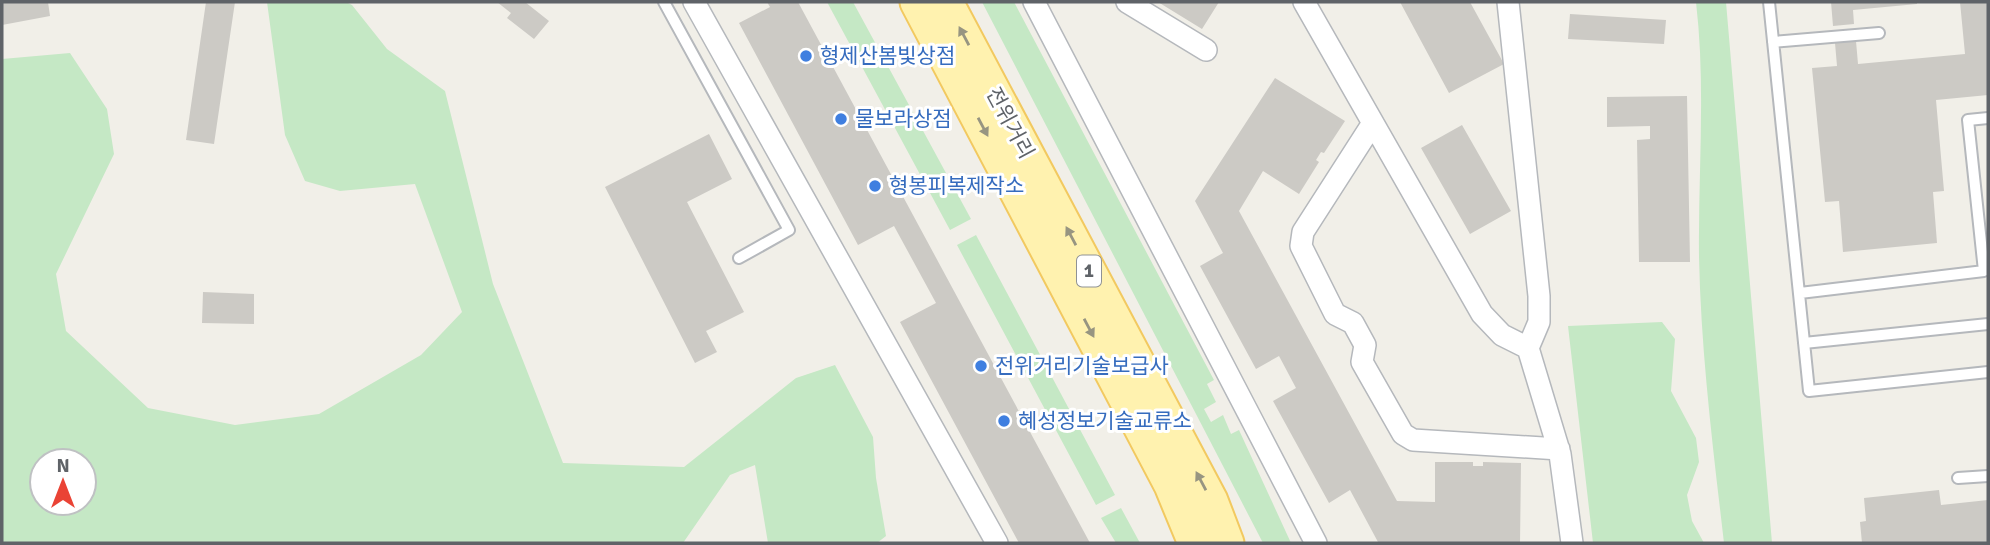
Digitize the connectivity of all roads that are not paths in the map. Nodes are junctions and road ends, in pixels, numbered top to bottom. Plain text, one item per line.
1 (664, 2) edge
2 (694, 2) edge
3 (917, 2) edge
4 (946, 2) edge
5 (1034, 2) edge
6 (1127, 2) edge
7 (1304, 2) edge
8 (1508, 2) edge
9 (1769, 2) edge
10 (1879, 33) dead end
11 (1773, 42) junction
12 (1206, 50) dead end
13 (1988, 118) edge
14 (1373, 123) junction
15 (739, 258) dead end
16 (1800, 293) junction
17 (1988, 324) edge
18 (1804, 343) junction
19 (1528, 348) junction
20 (1988, 372) edge
21 (1559, 449) junction
22 (1988, 476) edge
23 (1958, 478) dead end
24 (997, 543) edge
25 (1195, 543) edge
26 (1227, 543) edge
27 (1316, 543) edge
28 (1572, 543) edge

1 - 15 lane
2 - 24 street
3 -> 25 main road, 전위거리 / 1
26 -> 4 main road, 전위거리 / 1
5 - 27 street
6 - 12 street
7 - 14 street
8 - 19 street
9 - 11 lane
10 - 11 lane
11 - 16 lane
13 - 16 lane
14 - 19 street
14 - 21 street
16 - 18 lane
17 - 18 lane
18 - 20 lane
19 - 21 street
21 - 28 street
22 - 23 lane

